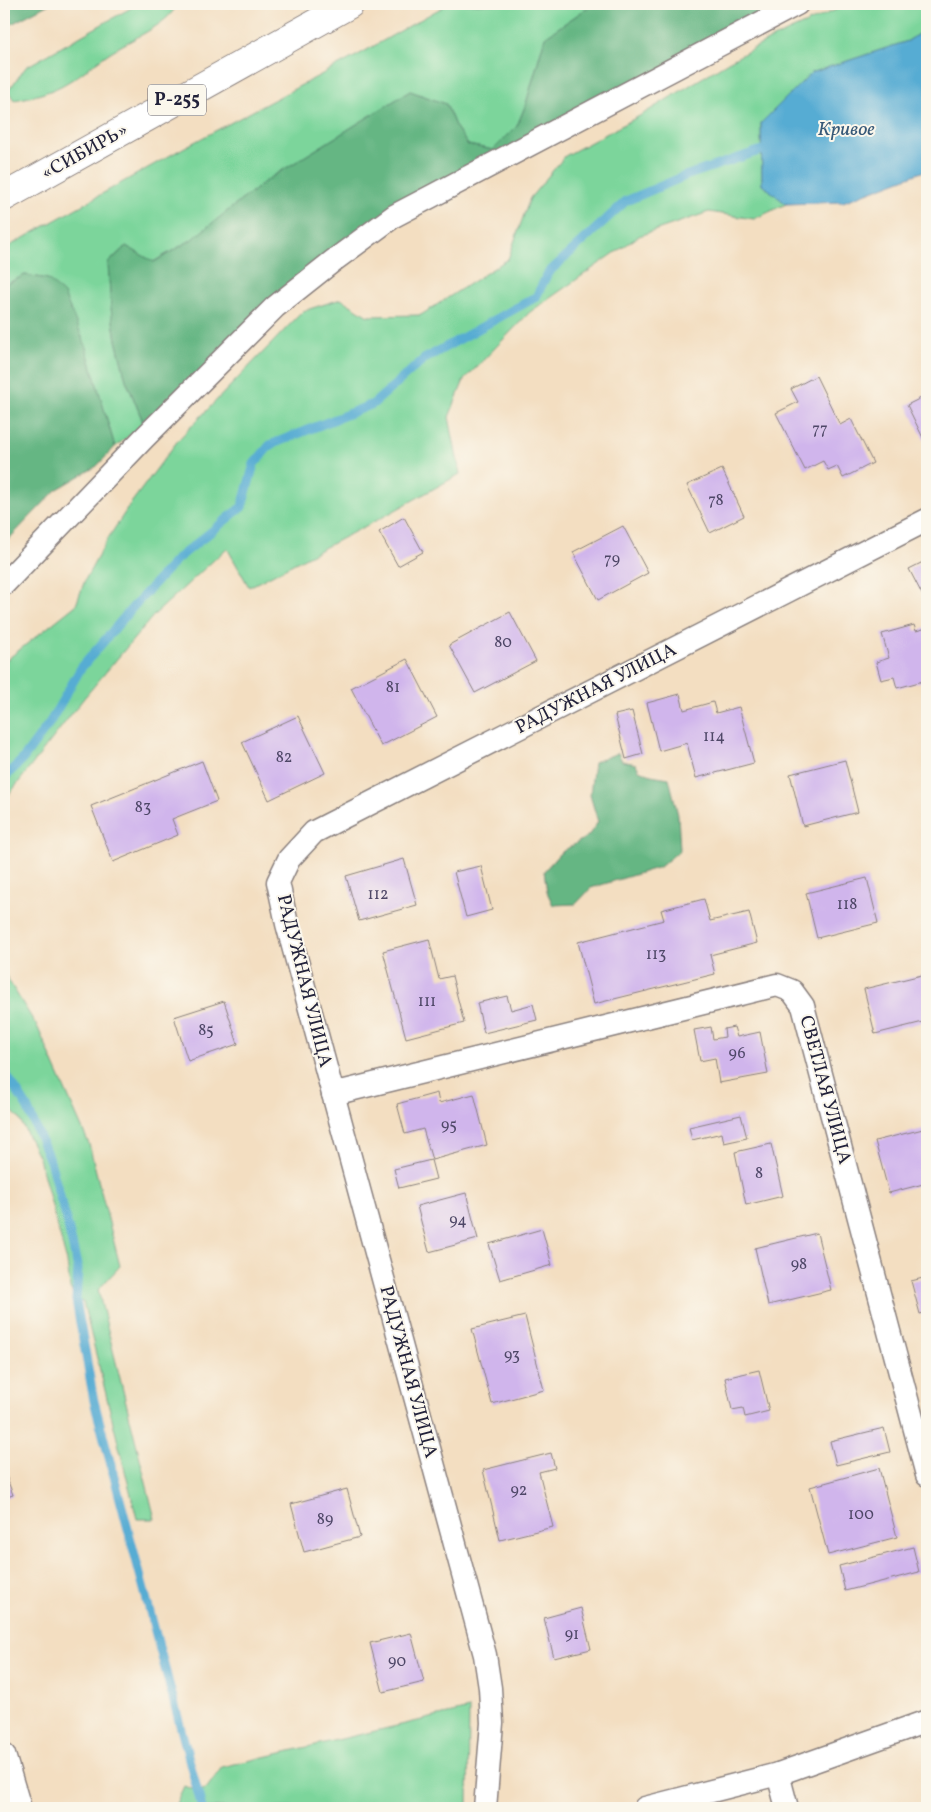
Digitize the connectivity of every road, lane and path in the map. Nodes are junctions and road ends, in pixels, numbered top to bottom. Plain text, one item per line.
1 (350, 4) edge
2 (797, 4) edge
3 (4, 197) edge
4 (927, 520) edge
5 (4, 584) edge
6 (333, 1094) junction
7 (927, 1475) edge
8 (927, 1721) edge
9 (4, 1757) edge
10 (778, 1774) junction
11 (20, 1808) edge
12 (485, 1808) edge
13 (645, 1808) edge
14 (787, 1808) edge

1 - 3 highway, «СИБИРЬ» / Р-255
2 - 5 street
4 - 6 street, РАДУЖНАЯ УЛИЦА
6 - 7 street, СВЕТЛАЯ УЛИЦА
6 - 12 street, РАДУЖНАЯ УЛИЦА
8 - 10 street
9 - 11 street
10 - 13 street
10 - 14 street

